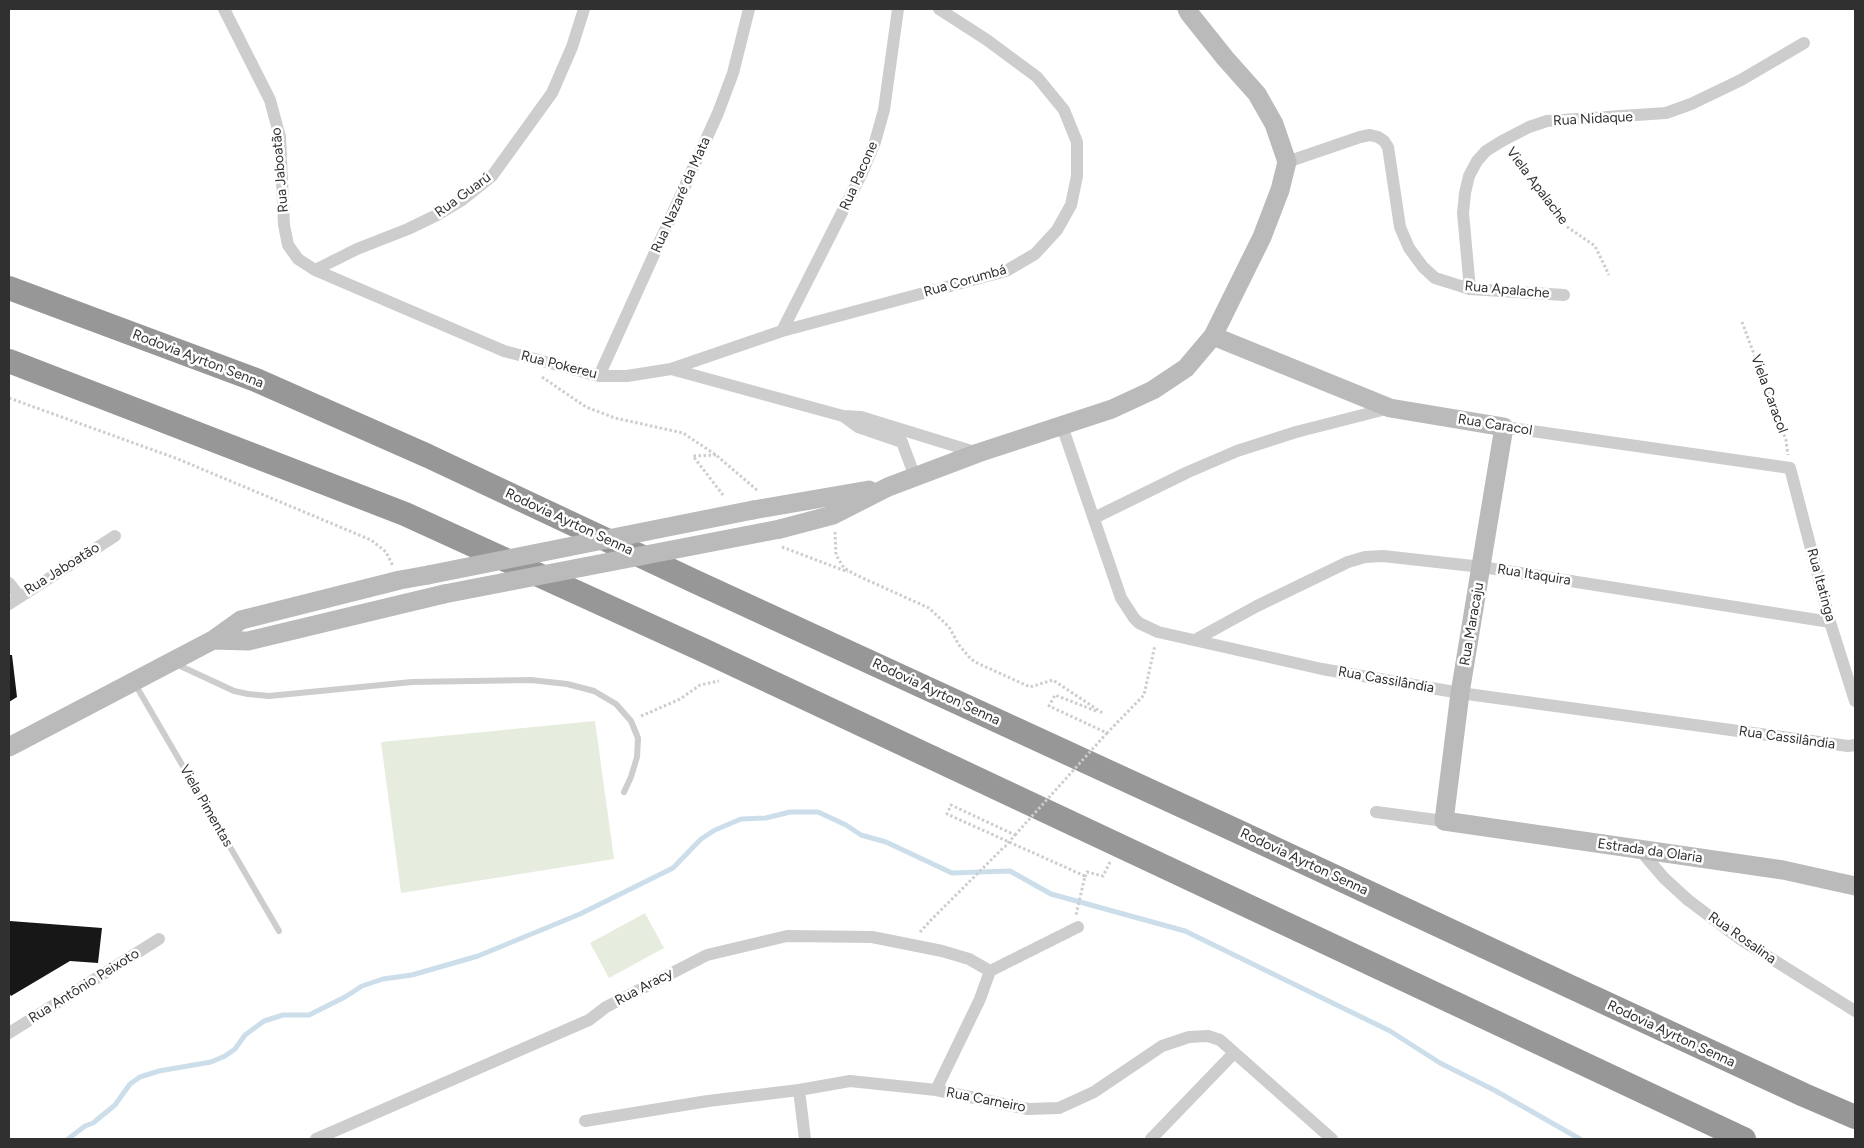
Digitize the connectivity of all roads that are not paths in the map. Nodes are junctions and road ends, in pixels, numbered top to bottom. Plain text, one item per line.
1 (224, 9) edge
2 (584, 9) edge
3 (749, 9) edge
4 (898, 9) edge
5 (940, 9) edge
6 (1187, 9) edge
7 (1804, 43) dead end
8 (1287, 162) junction
9 (315, 270) junction
10 (9, 288) edge
11 (1470, 289) junction
12 (1564, 295) dead end
13 (782, 331) junction
14 (1213, 336) junction
15 (9, 361) edge
16 (671, 369) junction
17 (599, 376) junction
18 (1390, 408) junction
19 (843, 416) junction
20 (1062, 426) junction
21 (1504, 427) junction
22 (978, 453) junction
23 (1790, 468) joint
24 (915, 476) junction
25 (888, 487) junction
26 (1094, 518) junction
27 (116, 536) dead end
28 (1482, 567) junction
29 (9, 583) edge
30 (20, 596) junction
31 (9, 604) edge
32 (1830, 622) junction
33 (213, 640) junction
34 (1195, 640) junction
35 (170, 661) junction
36 (134, 680) junction
37 (1460, 693) junction
38 (1855, 702) edge
39 (1852, 745) edge
40 (9, 747) edge
41 (624, 792) dead end
42 (1376, 812) dead end
43 (1444, 821) junction
44 (1640, 850) junction
45 (1855, 886) edge
46 (1078, 928) dead end
47 (279, 931) dead end
48 (159, 939) dead end
49 (990, 971) junction
50 (1855, 1011) edge
51 (9, 1033) edge
52 (1234, 1053) junction
53 (799, 1090) junction
54 (936, 1090) junction
55 (1855, 1117) edge
56 (585, 1121) dead end
57 (316, 1139) edge
58 (805, 1139) edge
59 (1150, 1139) edge
60 (1332, 1139) edge
61 (1744, 1139) edge

1 - 9 street, Rua Jaboatão
2 - 9 street, Rua Guarú
3 - 17 street, Rua Nazaré da Mata
4 - 13 street, Rua Pacone
5 - 13 street, Rua Corumbá
6 - 8 main road
7 - 11 street, Rua Nidaque
8 - 11 street, Rua Apalache
8 - 14 main road
9 - 17 street, Rua Pokereu
10 - 55 highway, Rodovia Ayrton Senna
11 - 12 street, Rua Apalache
13 - 16 street, Rua Corumbá
14 - 18 main road, Rua Caracol
14 - 20 main road
15 - 61 highway
16 - 17 street, Rua Pokereu
16 - 19 street, Rua Pokereu
18 - 21 main road, Rua Caracol
18 - 26 street
19 - 22 street, Rua Pokereu
19 - 24 street, Rua Pokereu
20 - 22 main road
20 - 26 street, Rua Cassilândia
21 - 23 street, Rua Caracol
21 - 28 main road, Rua Maracaju
22 - 24 main road
23 - 32 street, Rua Itatinga
24 - 25 main road
25 - 33 main road, bridge
25 - 33 main road, bridge
26 - 34 street, Rua Cassilândia
27 - 30 street, Rua Jaboatão
28 - 32 street, Rua Itaquira
28 - 34 street, Rua Itaquira
28 - 37 main road, Rua Maracaju
29 - 30 street
30 - 31 street, Rua Jaboatão
32 - 38 street, Rua Itatinga
33 - 35 main road
34 - 37 street, Rua Cassilândia
35 - 36 main road
35 - 41 lane
36 - 40 main road
36 - 47 lane, Viela Pimentas
37 - 39 street, Rua Cassilândia
37 - 43 main road, Rua Maracaju
42 - 43 street
43 - 44 main road, Estrada da Olaria
44 - 45 main road, Estrada da Olaria
44 - 50 street, Rua Rosalina
46 - 49 street
48 - 51 street, Rua Antônio Peixoto
49 - 54 street
49 - 57 street, Rua Aracy
52 - 54 street, Rua Carneiro
52 - 59 street
52 - 60 street, Rua Carneiro
53 - 54 street, Rua Carneiro
53 - 56 street, Rua Carneiro
53 - 58 street

